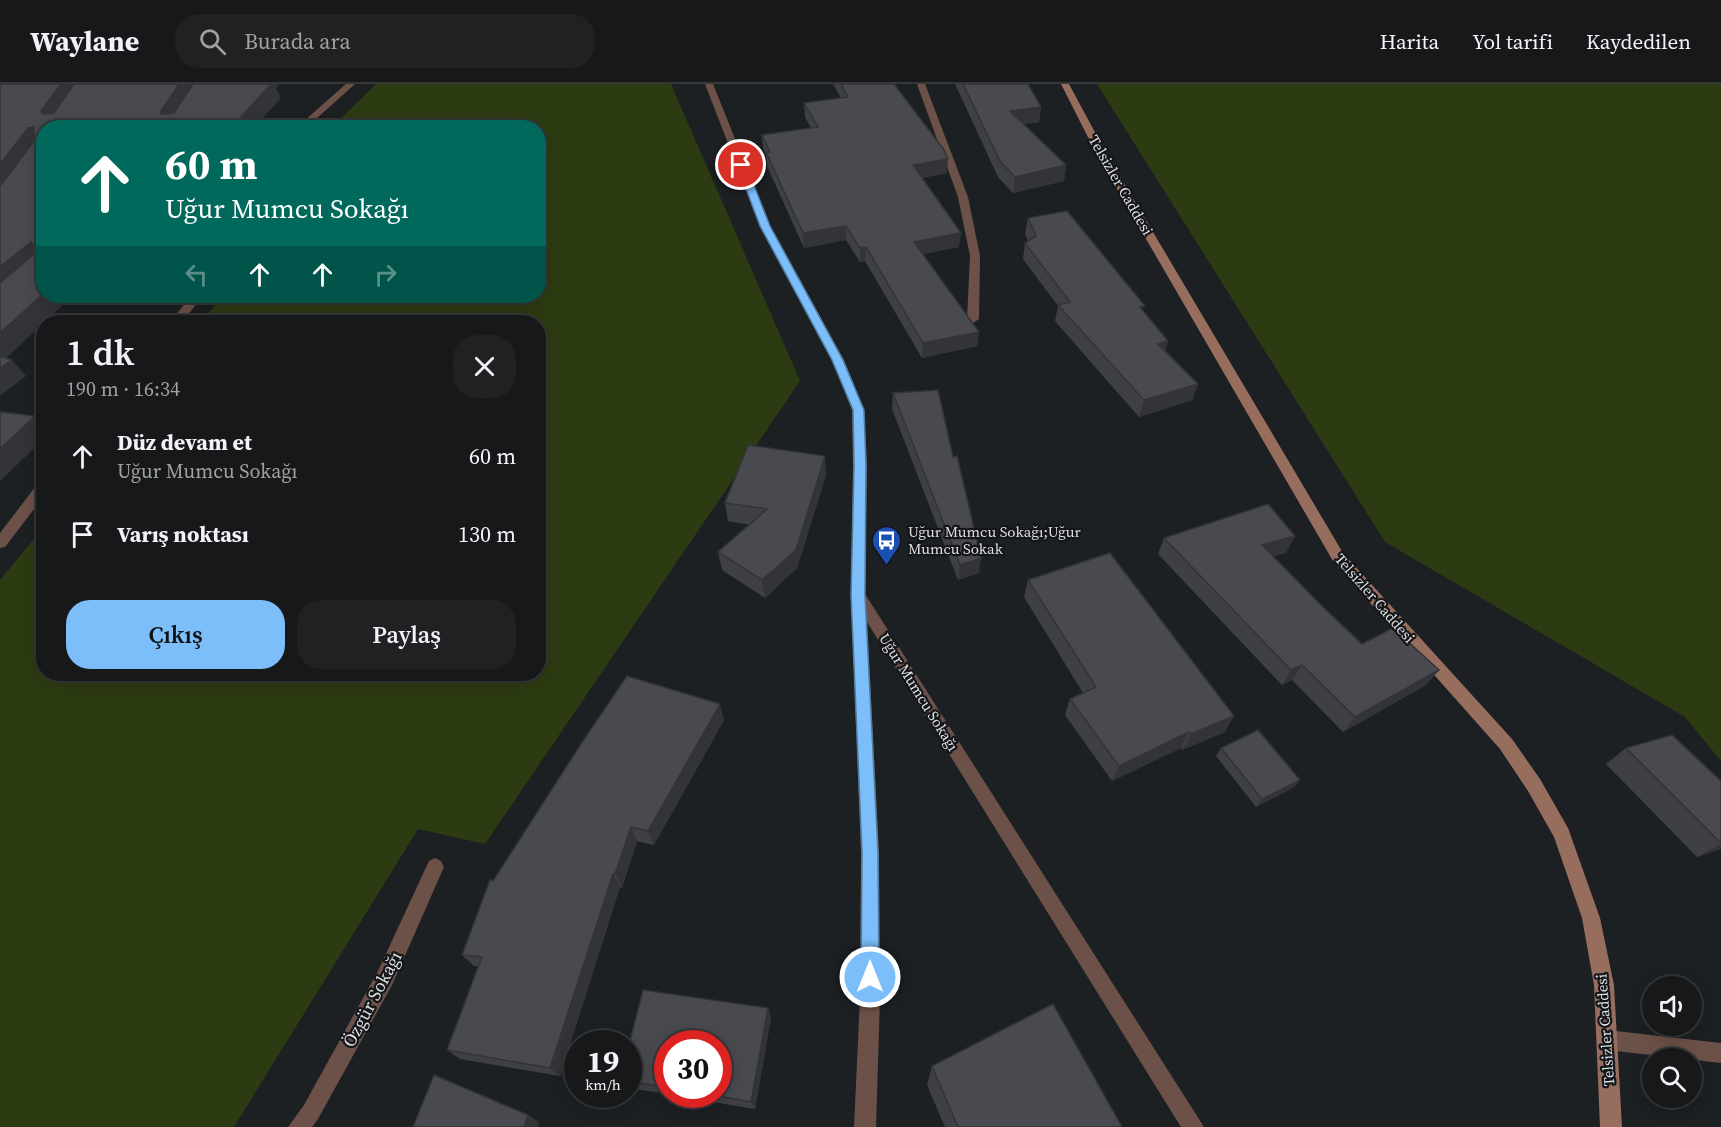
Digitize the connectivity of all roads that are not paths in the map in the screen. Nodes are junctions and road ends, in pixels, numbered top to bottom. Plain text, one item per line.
1 (351, 84) edge
2 (709, 84) edge
3 (921, 84) edge
4 (1065, 84) edge
5 (309, 120) edge
6 (191, 303) edge
7 (182, 315) edge
8 (974, 319) dead end
9 (36, 496) edge
10 (0, 543) edge
11 (858, 595) junction
12 (435, 867) dead end
13 (1607, 1040) junction
14 (1721, 1053) edge
15 (300, 1127) edge
16 (865, 1127) edge
17 (1193, 1127) edge
18 (1611, 1127) edge

1 - 5 street
2 - 11 street
3 - 8 street
4 - 13 street, Telsizler Caddesi
6 - 7 street
9 - 10 street
11 - 16 street
11 - 17 street, Uğur Mumcu Sokağı
12 - 15 street, Özgür Sokağı
13 - 14 street
13 - 18 street, Telsizler Caddesi

